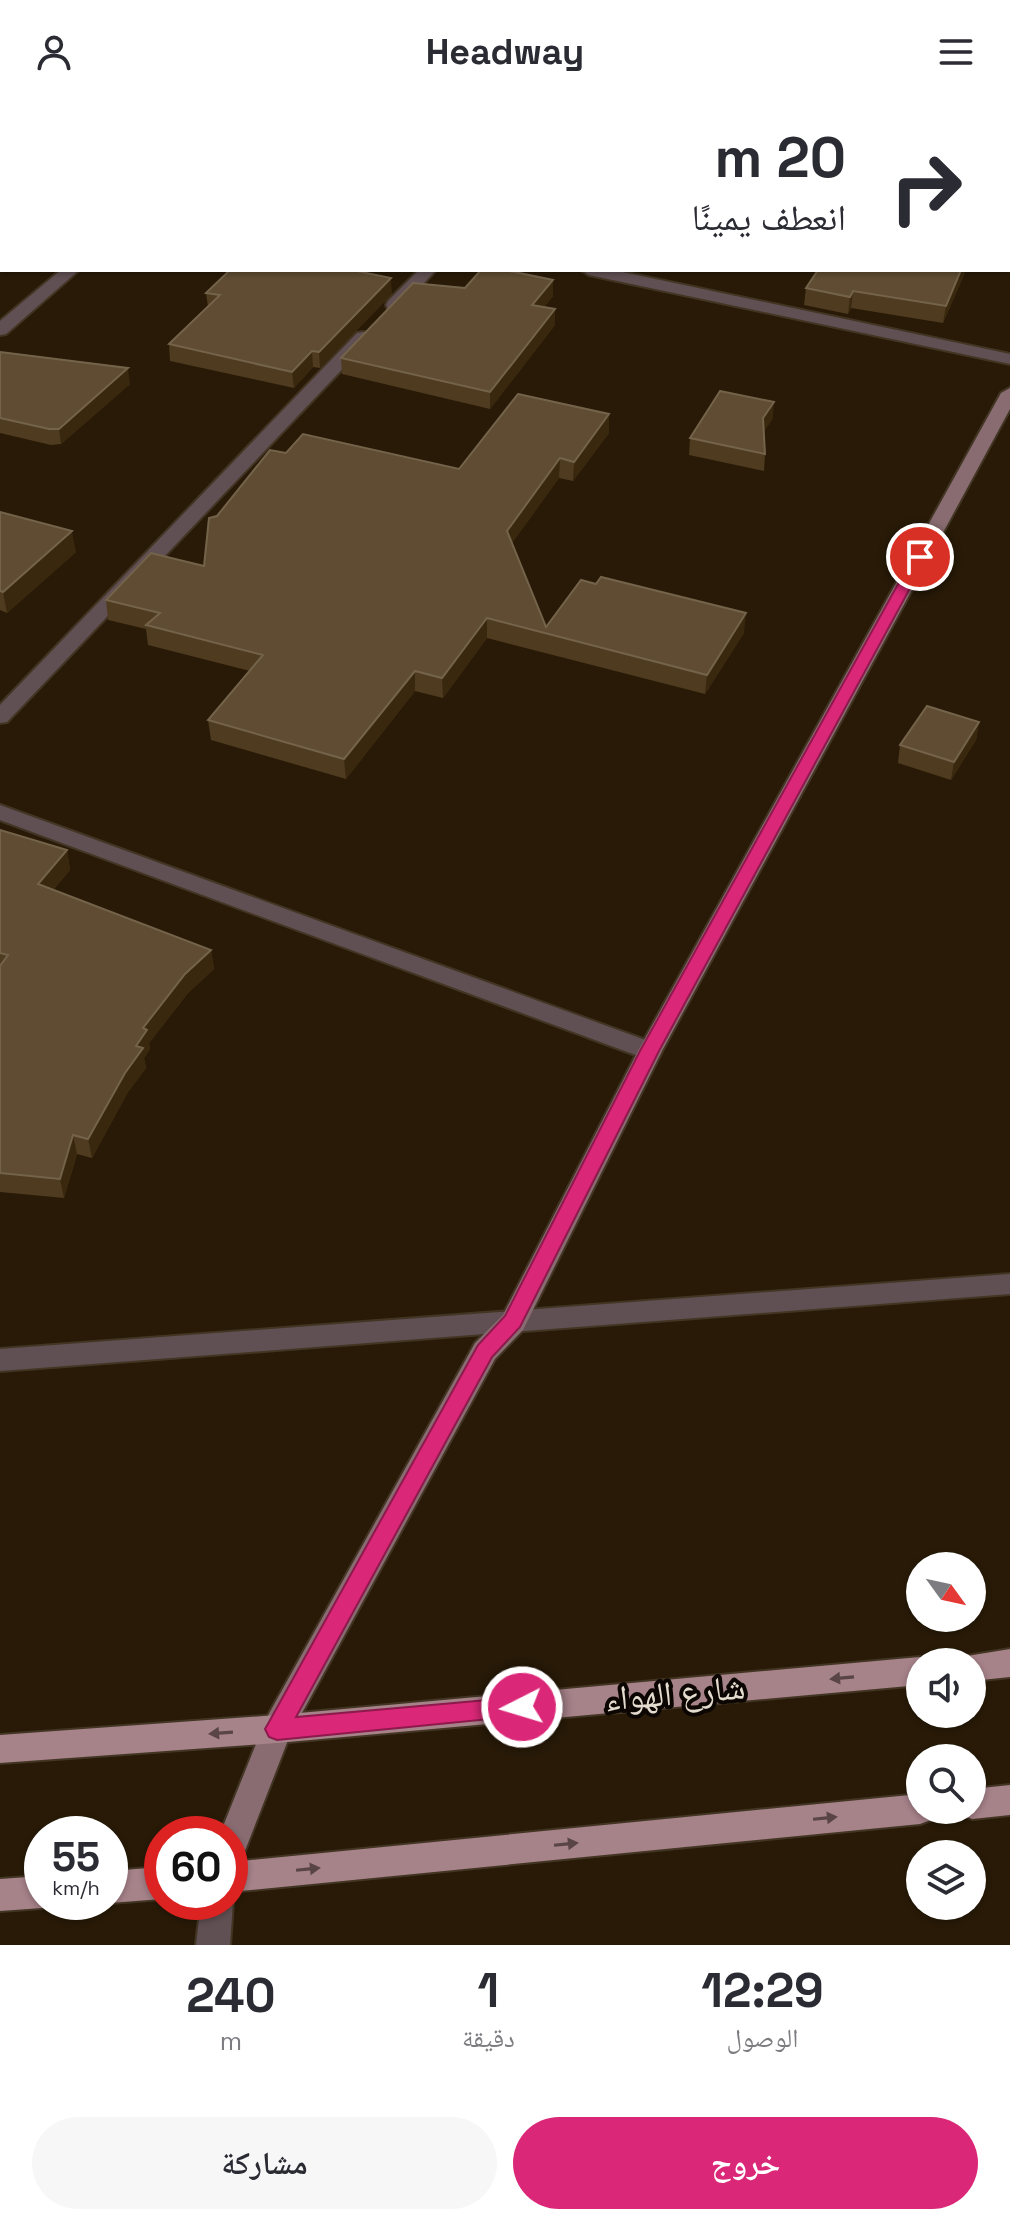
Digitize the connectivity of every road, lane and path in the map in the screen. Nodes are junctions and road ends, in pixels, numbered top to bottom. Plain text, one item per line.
1 (69, 272) edge
2 (426, 272) edge
3 (598, 272) edge
4 (0, 330) edge
5 (1010, 359) edge
6 (1010, 393) edge
7 (0, 717) edge
8 (0, 812) edge
9 (650, 1051) junction
10 (1010, 1284) edge
11 (513, 1322) junction
12 (0, 1360) edge
13 (1010, 1663) edge
14 (986, 1666) edge
15 (906, 1672) edge
16 (277, 1729) junction
17 (0, 1749) edge
18 (1010, 1800) edge
19 (986, 1803) edge
20 (906, 1810) edge
21 (243, 1816) edge
22 (248, 1875) edge
23 (24, 1893) edge
24 (0, 1895) edge
25 (215, 1920) edge
26 (213, 1945) edge

1 - 4 street
2 - 7 street
3 - 5 street
6 - 9 street
8 - 9 street
9 - 11 street
10 - 11 street
11 - 12 street
11 - 16 street
13 - 14 main road
15 -> 16 main road, شارع الهواء
16 -> 17 main road, شارع الهواء
16 - 21 street
18 - 19 main road
22 -> 20 main road
23 - 24 main road
25 - 26 street

